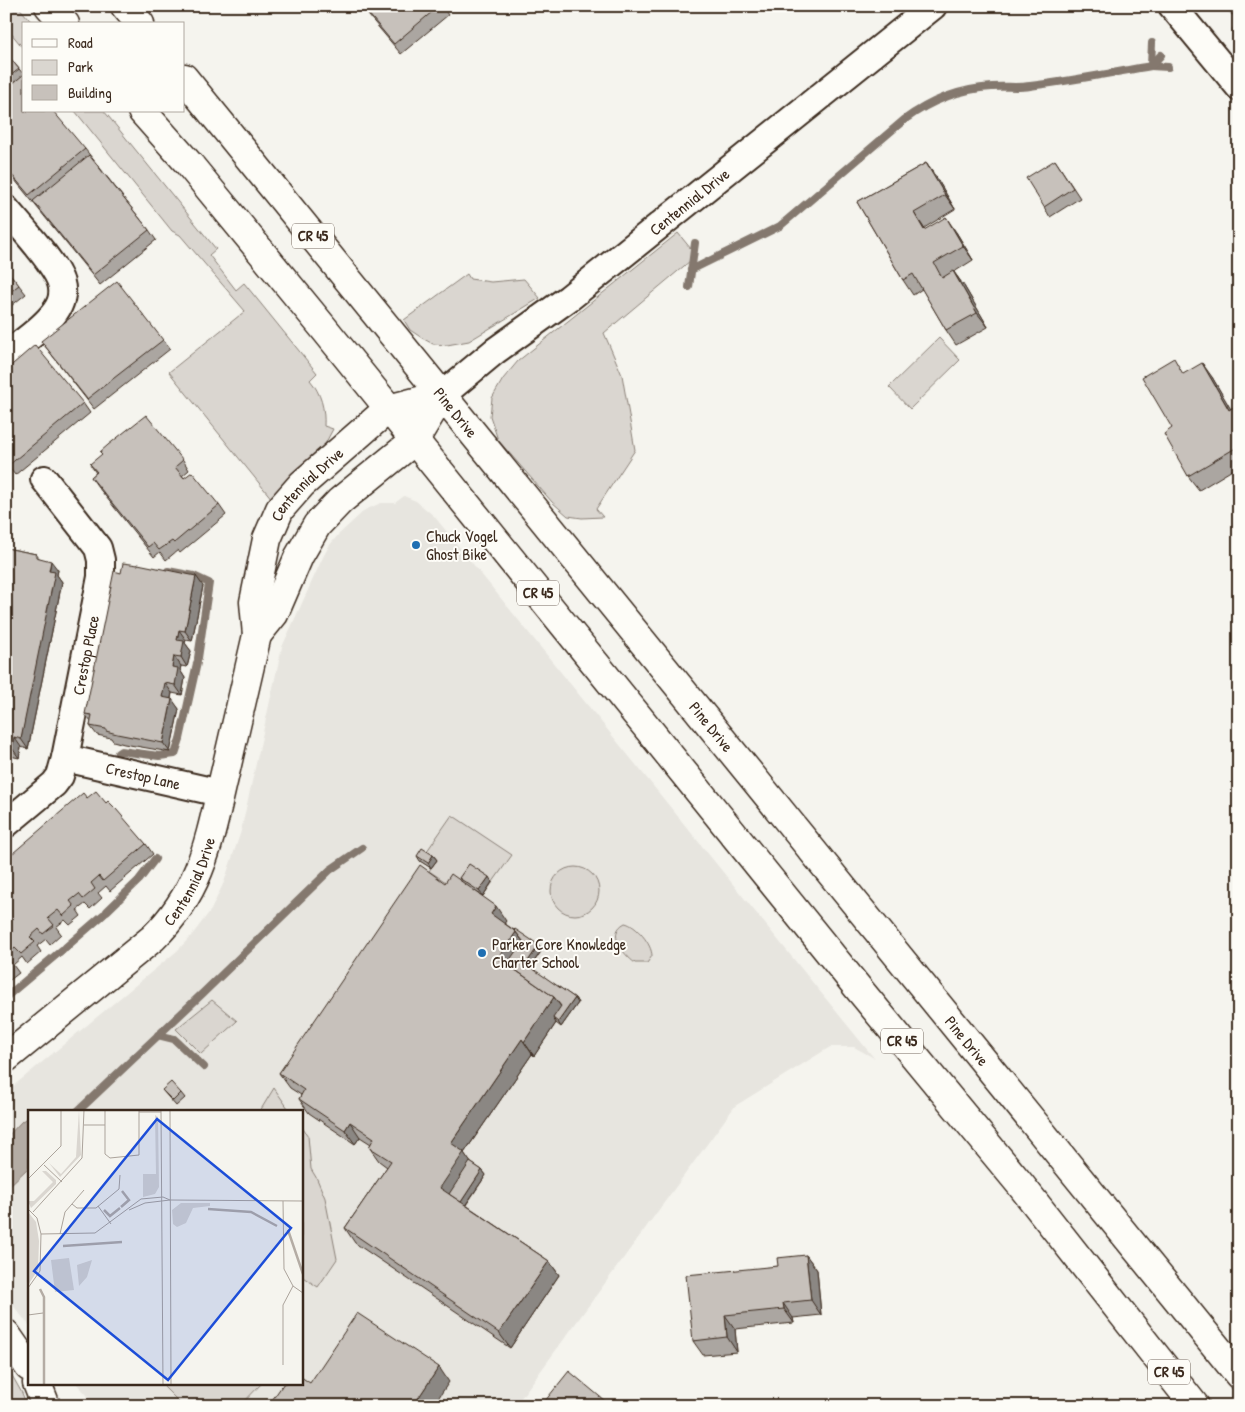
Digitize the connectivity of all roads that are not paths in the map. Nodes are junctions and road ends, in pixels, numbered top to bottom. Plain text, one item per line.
1 (49, 6) edge
2 (125, 6) edge
3 (933, 6) edge
4 (1172, 6) edge
5 (62, 22) edge
6 (138, 22) edge
7 (185, 79) edge
8 (1239, 88) edge
9 (143, 112) edge
10 (6, 209) edge
11 (6, 355) edge
12 (442, 395) junction
13 (388, 409) junction
14 (414, 441) junction
15 (44, 479) dead end
16 (257, 635) junction
17 (65, 758) junction
18 (220, 793) junction
19 (6, 824) edge
20 (10, 1050) edge
21 (6, 1334) edge
22 (28, 1366) edge
23 (1239, 1375) edge
24 (37, 1384) edge
25 (46, 1406) edge
26 (1195, 1406) edge

1 - 5 main road
2 - 6 main road
3 - 12 street, Centennial Drive
4 - 8 street
7 - 12 main road, Pine Drive / CR 45
9 - 13 main road, CR 45
10 - 11 street
12 - 13 main road, Centennial Drive
12 - 14 main road, Centennial Drive
12 - 23 main road, Pine Drive / CR 45
13 - 14 main road, CR 45
13 - 16 main road, Centennial Drive
14 - 16 main road, Centennial Drive
14 - 26 main road, CR 45
15 - 17 street, Crestop Place
16 - 18 main road, Centennial Drive
17 - 18 street, Crestop Lane
17 - 19 street, Crestop Place
18 - 20 main road, Centennial Drive
21 - 22 main road
24 - 25 main road

